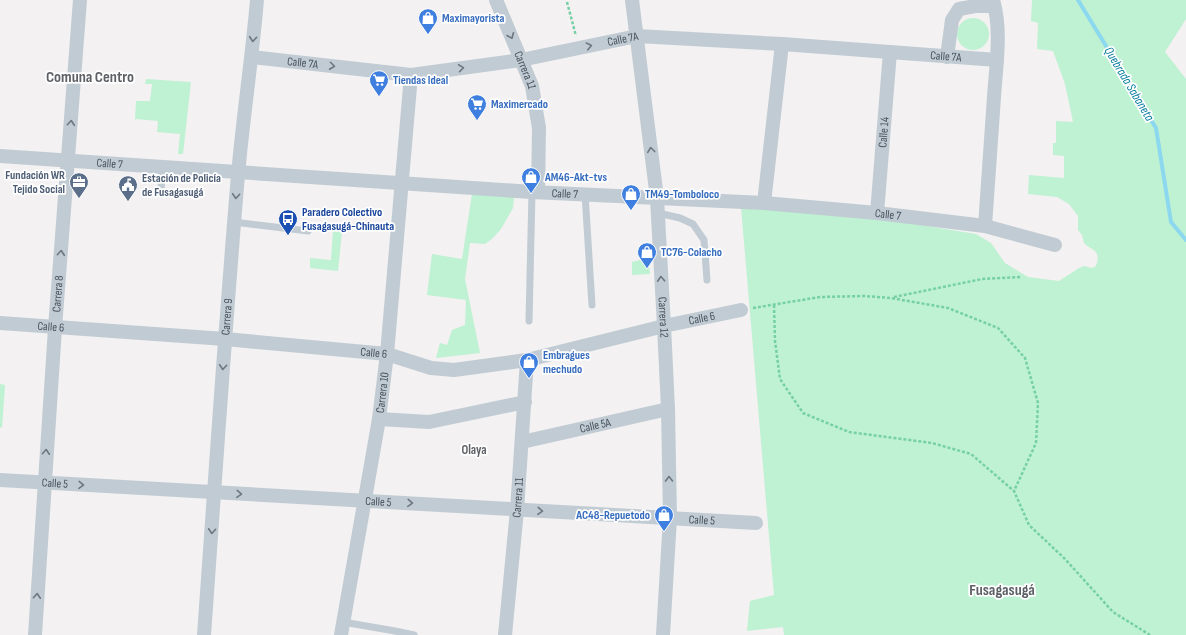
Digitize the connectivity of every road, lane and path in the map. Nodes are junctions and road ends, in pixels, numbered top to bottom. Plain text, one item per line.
1 (80, 0) edge
2 (257, 0) edge
3 (496, 0) edge
4 (632, 0) edge
5 (567, 2) dead end
6 (993, 3) edge
7 (638, 36) junction
8 (576, 39) dead end
9 (782, 44) junction
10 (890, 52) junction
11 (252, 57) junction
12 (947, 57) junction
13 (521, 60) junction
14 (997, 60) junction
15 (411, 75) junction
16 (0, 156) edge
17 (68, 160) junction
18 (162, 167) junction
19 (238, 173) junction
20 (402, 183) junction
21 (535, 192) junction
22 (161, 194) dead end
23 (585, 194) junction
24 (657, 198) junction
25 (764, 204) junction
26 (658, 213) junction
27 (877, 213) junction
28 (234, 222) junction
29 (985, 226) junction
30 (308, 231) dead end
31 (1055, 245) dead end
32 (1022, 277) dead end
33 (707, 280) dead end
34 (891, 298) junction
35 (592, 305) dead end
36 (774, 305) junction
37 (741, 310) joint
38 (529, 321) dead end
39 (0, 323) edge
40 (664, 326) junction
41 (55, 328) junction
42 (224, 339) junction
43 (387, 354) junction
44 (527, 360) junction
45 (525, 402) junction
46 (668, 409) junction
47 (379, 419) junction
48 (522, 442) junction
49 (0, 480) edge
50 (44, 483) junction
51 (1014, 491) junction
52 (215, 492) junction
53 (365, 501) junction
54 (517, 510) junction
55 (670, 518) junction
56 (756, 523) dead end
57 (342, 629) edge
58 (35, 635) edge
59 (204, 635) edge
60 (414, 635) edge
61 (505, 635) edge
62 (663, 635) edge
63 (1150, 635) edge

17 -> 1 street, Carrera 8
2 -> 11 street, Carrera 9
3 -> 13 street, Carrera 11
4 - 7 street, Carrera 12
5 - 8 path
6 - 12 street
6 - 14 street
7 - 9 street, Calle 7A
13 -> 7 street, Calle 7A
24 -> 7 street, Carrera 12
9 - 10 street, Calle 7A
9 - 25 street
10 - 12 street, Calle 7A
10 - 27 street, Calle 14
11 -> 15 street, Calle 7A
11 - 19 street, Carrera 9
12 - 14 street, Calle 7A
15 -> 13 street, Calle 7A
13 - 21 street, Carrera 11
14 - 29 street
15 - 20 street, Carrera 10
16 - 17 street, Calle 7
17 - 18 street, Calle 7
41 -> 17 street, Carrera 8
18 - 19 street, Calle 7
18 - 22 lane
19 - 20 street, Calle 7
19 -> 28 street, Carrera 9
20 - 21 street, Calle 7
20 - 43 street, Carrera 10
21 - 23 street, Calle 7
21 - 38 lane, Carrera 11
23 - 24 street, Calle 7
23 - 35 lane
24 - 25 street, Calle 7
24 - 26 street, Carrera 12
25 - 27 street, Calle 7
26 - 33 lane
40 -> 26 street, Carrera 12
27 - 29 street, Calle 7
28 - 30 lane
28 - 42 street, Carrera 9
29 - 31 street, Calle 7
32 - 34 path
34 - 36 path
34 - 51 path
36 - 37 path
36 - 51 path
37 - 40 street, Calle 6
39 - 41 street, Calle 6
40 - 44 street, Calle 6
40 - 46 street, Carrera 12
41 - 42 street, Calle 6
50 -> 41 street, Carrera 8
42 - 43 street, Calle 6
42 -> 52 street, Carrera 9
43 - 44 street, Calle 6
43 - 47 street, Carrera 10
44 - 45 street, Carrera 11
45 - 47 street
45 - 48 street, Carrera 11
46 - 48 street, Calle 5A
55 -> 46 street, Carrera 12
47 - 53 street, Carrera 10
48 - 54 street, Carrera 11
49 - 50 street, Calle 5
50 -> 52 street, Calle 5
58 -> 50 street, Carrera 8
51 - 63 path
52 -> 53 street, Calle 5
52 -> 59 street, Carrera 9
53 -> 54 street, Calle 5
53 - 57 street, Carrera 10
54 -> 55 street, Calle 5
54 - 61 street, Carrera 11
55 - 56 street, Calle 5
55 - 62 street, Carrera 12
57 - 60 lane

